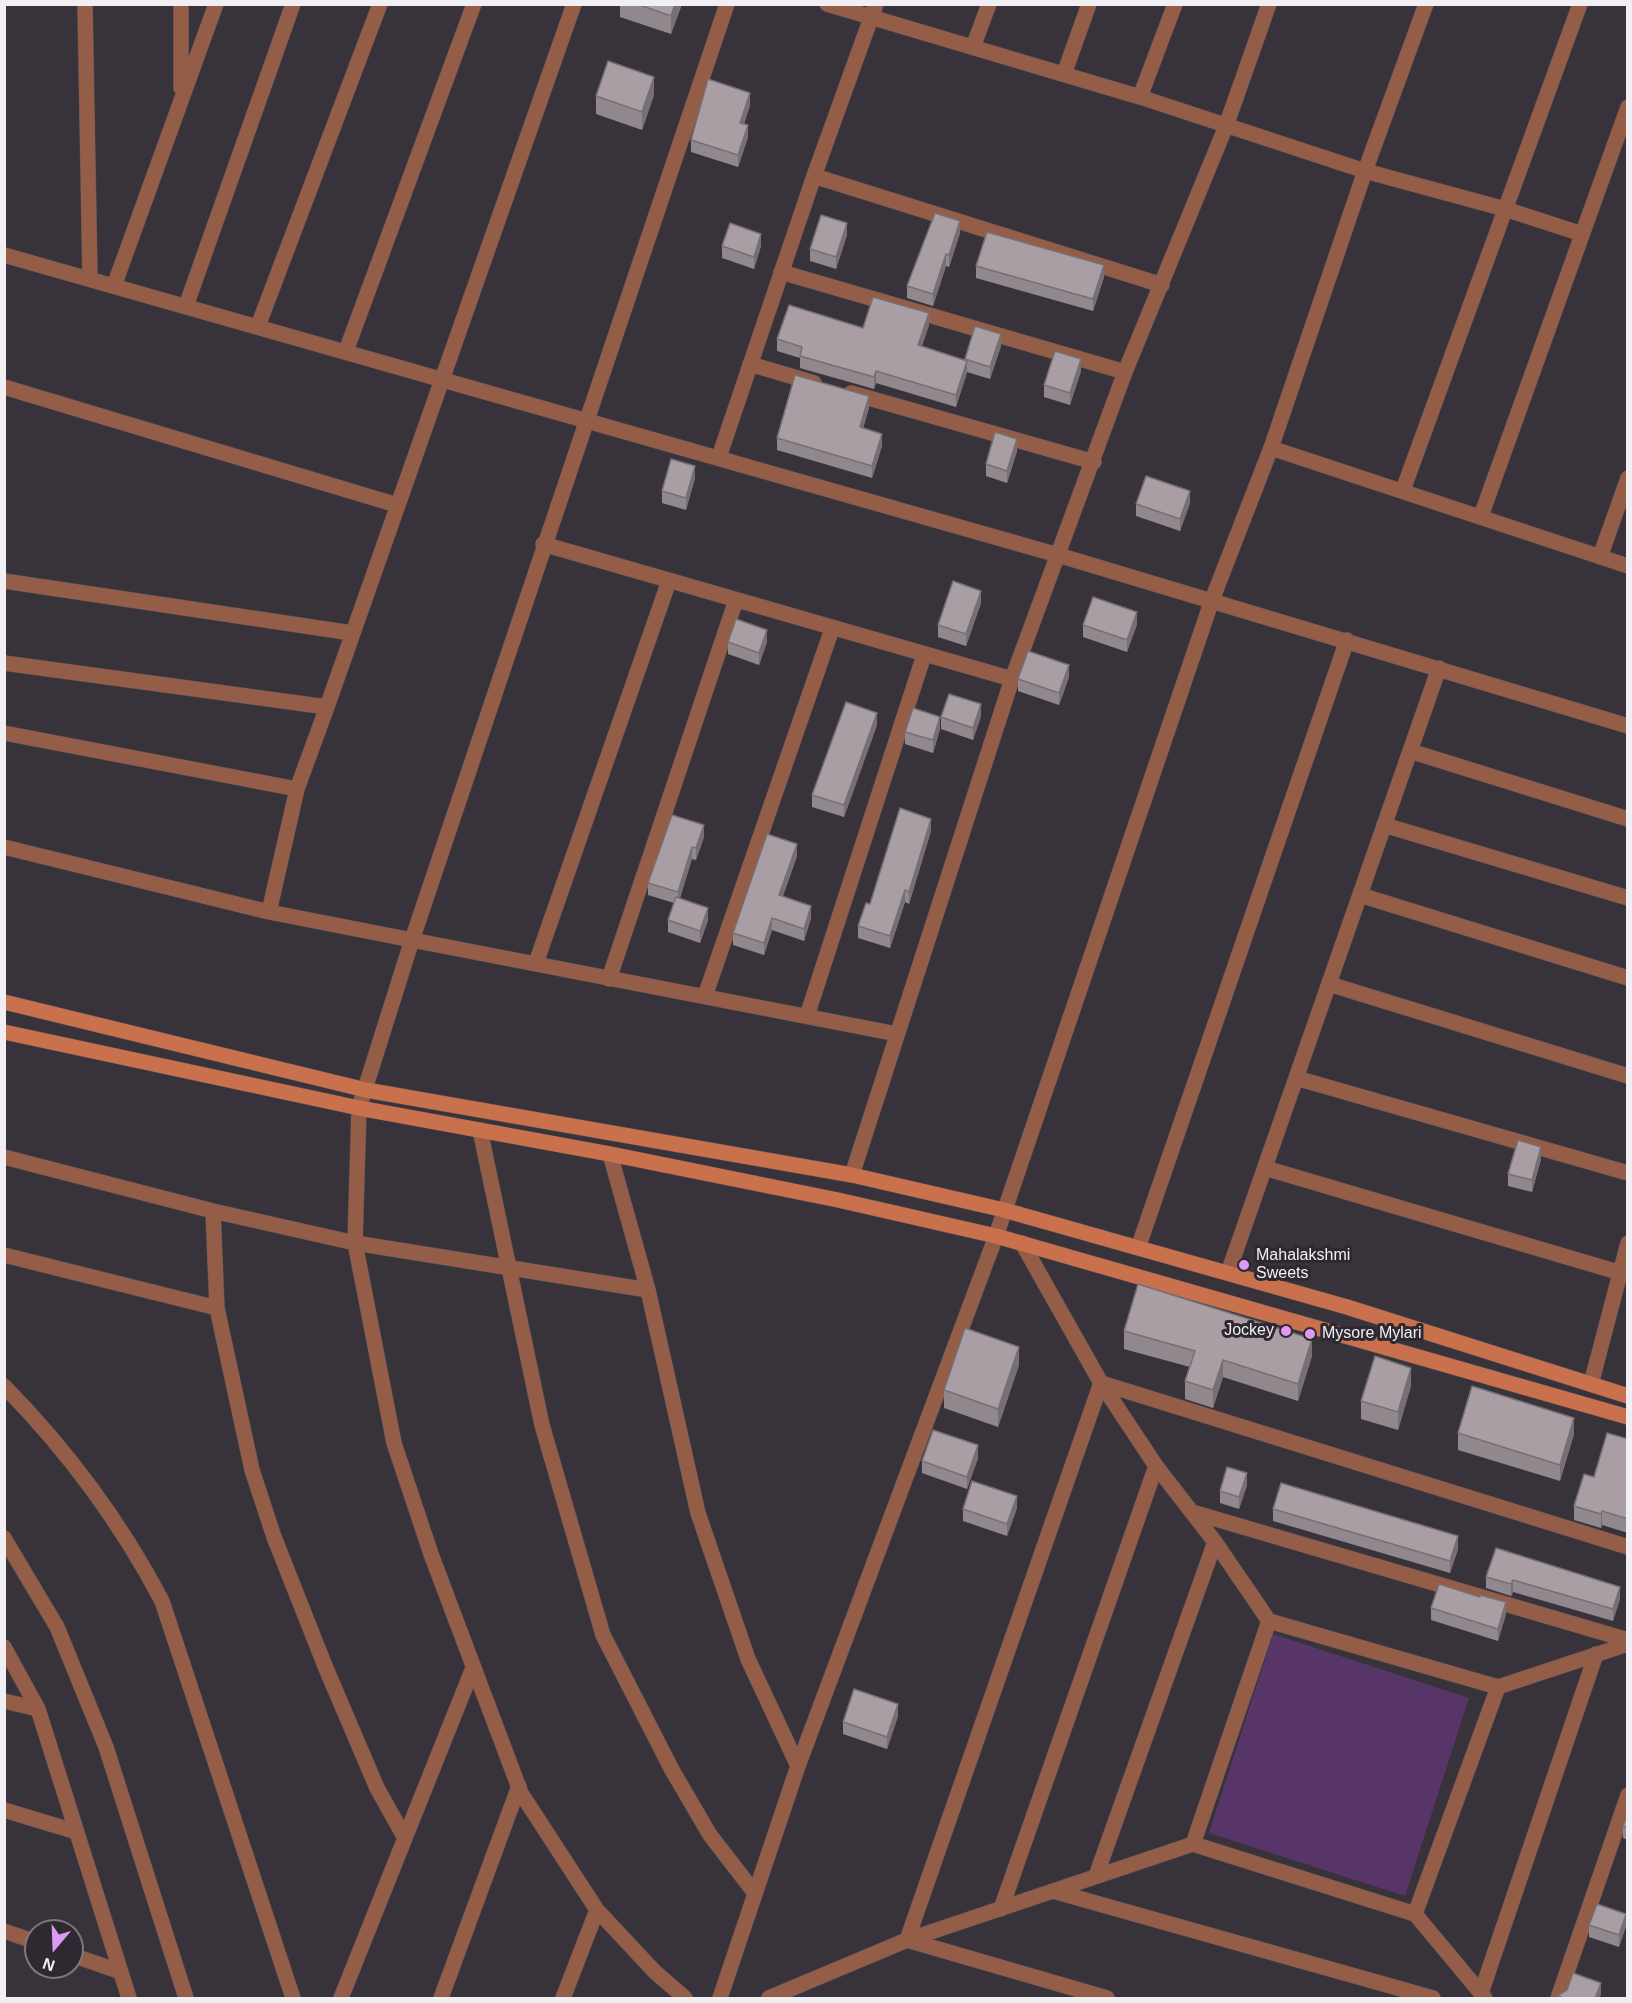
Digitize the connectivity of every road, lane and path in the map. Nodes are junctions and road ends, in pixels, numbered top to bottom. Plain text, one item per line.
1 (85, 4) edge
2 (181, 4) edge
3 (216, 4) edge
4 (292, 4) edge
5 (380, 4) edge
6 (474, 4) edge
7 (574, 4) edge
8 (728, 4) edge
9 (827, 4) edge
10 (989, 4) edge
11 (1089, 4) edge
12 (1174, 4) edge
13 (1269, 4) edge
14 (1426, 4) edge
15 (1580, 4) edge
16 (874, 11) edge
17 (973, 47) junction
18 (1064, 74) junction
19 (1140, 97) junction
20 (181, 99) junction
21 (1628, 107) edge
22 (1226, 126) junction
23 (1365, 171) junction
24 (814, 176) junction
25 (1505, 209) junction
26 (1582, 234) junction
27 (4, 255) edge
28 (782, 272) junction
29 (90, 279) junction
30 (1162, 285) junction
31 (114, 286) junction
32 (186, 306) junction
33 (258, 326) junction
34 (346, 351) junction
35 (750, 364) junction
36 (1125, 372) junction
37 (441, 378) junction
38 (4, 387) edge
39 (589, 420) junction
40 (1271, 448) junction
41 (719, 456) junction
42 (1094, 462) junction
43 (1628, 478) edge
44 (1403, 490) junction
45 (396, 505) junction
46 (1481, 516) junction
47 (543, 544) junction
48 (1058, 555) junction
49 (1600, 557) junction
50 (1628, 566) edge
51 (669, 580) junction
52 (4, 581) edge
53 (736, 600) junction
54 (1212, 600) junction
55 (832, 628) junction
56 (352, 633) junction
57 (1347, 640) junction
58 (924, 655) junction
59 (4, 663) edge
60 (1439, 668) junction
61 (1012, 679) junction
62 (327, 707) junction
63 (1628, 726) edge
64 (4, 733) edge
65 (1410, 751) junction
66 (297, 789) junction
67 (1628, 819) edge
68 (1384, 825) junction
69 (4, 847) edge
70 (1360, 895) junction
71 (1628, 898) edge
72 (269, 912) junction
73 (412, 940) junction
74 (536, 963) junction
75 (1628, 978) edge
76 (609, 979) junction
77 (1329, 984) junction
78 (705, 996) junction
79 (4, 1002) edge
80 (807, 1016) junction
81 (4, 1032) edge
82 (897, 1034) junction
83 (1628, 1076) edge
84 (1296, 1078) junction
85 (366, 1090) junction
86 (359, 1108) junction
87 (480, 1130) junction
88 (609, 1154) junction
89 (4, 1157) edge
90 (1265, 1168) junction
91 (1628, 1173) edge
92 (852, 1175) junction
93 (1004, 1210) junction
94 (213, 1211) junction
95 (996, 1236) junction
96 (355, 1243) junction
97 (1022, 1243) junction
98 (1628, 1243) edge
99 (1138, 1248) junction
100 (4, 1256) edge
101 (509, 1268) junction
102 (1227, 1273) junction
103 (1624, 1274) edge
104 (648, 1290) junction
105 (217, 1308) junction
106 (1101, 1383) junction
107 (1591, 1384) junction
108 (4, 1386) edge
109 (1628, 1396) edge
110 (1628, 1417) edge
111 (1156, 1466) junction
112 (1192, 1512) junction
113 (4, 1538) edge
114 (1215, 1542) junction
115 (1628, 1547) edge
116 (1269, 1621) junction
117 (1628, 1642) edge
118 (4, 1647) edge
119 (1596, 1654) junction
120 (473, 1668) junction
121 (1498, 1687) junction
122 (4, 1701) edge
123 (38, 1709) junction
124 (798, 1766) junction
125 (519, 1786) junction
126 (1628, 1795) edge
127 (4, 1810) edge
128 (76, 1832) junction
129 (405, 1838) junction
130 (1193, 1844) junction
131 (1096, 1876) junction
132 (1053, 1891) junction
133 (754, 1892) junction
134 (1001, 1909) junction
135 (597, 1910) junction
136 (1415, 1914) junction
137 (4, 1931) edge
138 (24, 1938) edge
139 (908, 1940) junction
140 (84, 1959) edge
141 (121, 1972) junction
142 (1483, 1996) edge
143 (129, 1998) edge
144 (186, 1998) edge
145 (293, 1998) edge
146 (340, 1998) edge
147 (441, 1998) edge
148 (563, 1998) edge
149 (685, 1998) edge
150 (720, 1998) edge
151 (769, 1998) edge
152 (1107, 1998) edge
153 (1433, 1998) edge
154 (1558, 1998) edge

1 - 29 street
2 - 20 street
3 - 20 street
4 - 32 street
5 - 33 street
6 - 34 street
7 - 37 street
8 - 39 street
9 - 16 street
10 - 17 street
11 - 18 street
12 - 19 street
13 - 22 street
14 - 23 street
15 - 25 street
16 - 17 street
16 - 24 street
17 - 18 street
18 - 19 street
19 - 22 street
20 - 31 street
21 - 26 street
22 - 23 street
22 - 30 street
23 - 25 street
23 - 40 street
24 - 28 street
24 - 30 street
25 - 26 street
25 - 44 street
26 - 46 street
27 - 29 street
28 - 35 street
28 - 36 street
29 - 31 street
30 - 36 street
31 - 32 street
32 - 33 street
33 - 34 street
34 - 37 street
35 - 41 street
35 - 42 street
36 - 42 street
37 - 39 street
37 - 45 street
38 - 45 street
39 - 41 street
39 - 47 street
40 - 44 street
40 - 54 street
41 - 48 street
42 - 48 street
43 - 49 street
44 - 46 street
45 - 56 street
46 - 49 street
47 - 51 street
47 - 73 street
48 - 54 street
48 - 61 street
49 - 50 street
51 - 53 street
51 - 74 street
52 - 56 street
53 - 55 street
53 - 76 street
54 - 57 street
54 - 93 street
55 - 58 street
55 - 78 street
56 - 62 street
57 - 60 street
57 - 99 street
58 - 61 street
58 - 80 street
59 - 62 street
60 - 63 street
60 - 65 street
61 - 82 street
62 - 66 street
64 - 66 street
65 - 67 street
65 - 68 street
66 - 72 street
68 - 70 street
68 - 71 street
69 - 72 street
70 - 75 street
70 - 77 street
72 - 73 street
73 - 74 street
73 - 85 street
74 - 76 street
76 - 78 street
77 - 83 street
77 - 84 street
78 - 80 street
79 - 85 street
80 - 82 street
81 - 86 street
82 - 92 street
84 - 90 street
84 - 91 street
85 - 86 street
85 - 92 street
86 - 87 street
86 - 96 street
87 - 88 street
87 - 101 street
88 - 95 street
88 - 104 street
89 - 94 street
90 - 102 street
90 - 103 street
92 - 93 street
93 - 95 street
93 - 99 street
94 - 96 street
94 - 105 street
95 - 97 street
95 - 124 street
96 - 101 street
96 - 120 street
97 - 106 street
97 - 110 street
98 - 103 street
99 - 102 street
100 - 105 street
101 - 104 street
101 - 133 street
102 - 107 street
103 - 107 street
104 - 124 street
105 - 129 street
106 - 111 street
106 - 115 street
106 - 139 street
107 - 109 street
108 - 145 street
111 - 112 street
111 - 134 street
112 - 114 street
112 - 117 street
113 - 144 street
114 - 116 street
114 - 131 street
116 - 121 street
116 - 130 street
117 - 119 street
118 - 123 street
119 - 121 street
119 - 142 street
120 - 125 street
120 - 129 street
121 - 136 street
122 - 123 street
123 - 128 street
124 - 133 street
125 - 135 street
125 - 147 street
126 - 154 street
127 - 128 street
128 - 141 street
129 - 146 street
130 - 131 street
130 - 136 street
131 - 132 street
132 - 134 street
132 - 153 street
133 - 150 street
134 - 139 street
135 - 148 street
135 - 149 street
136 - 142 street
137 - 138 street
139 - 151 street
139 - 152 street
140 - 141 street
141 - 143 street

